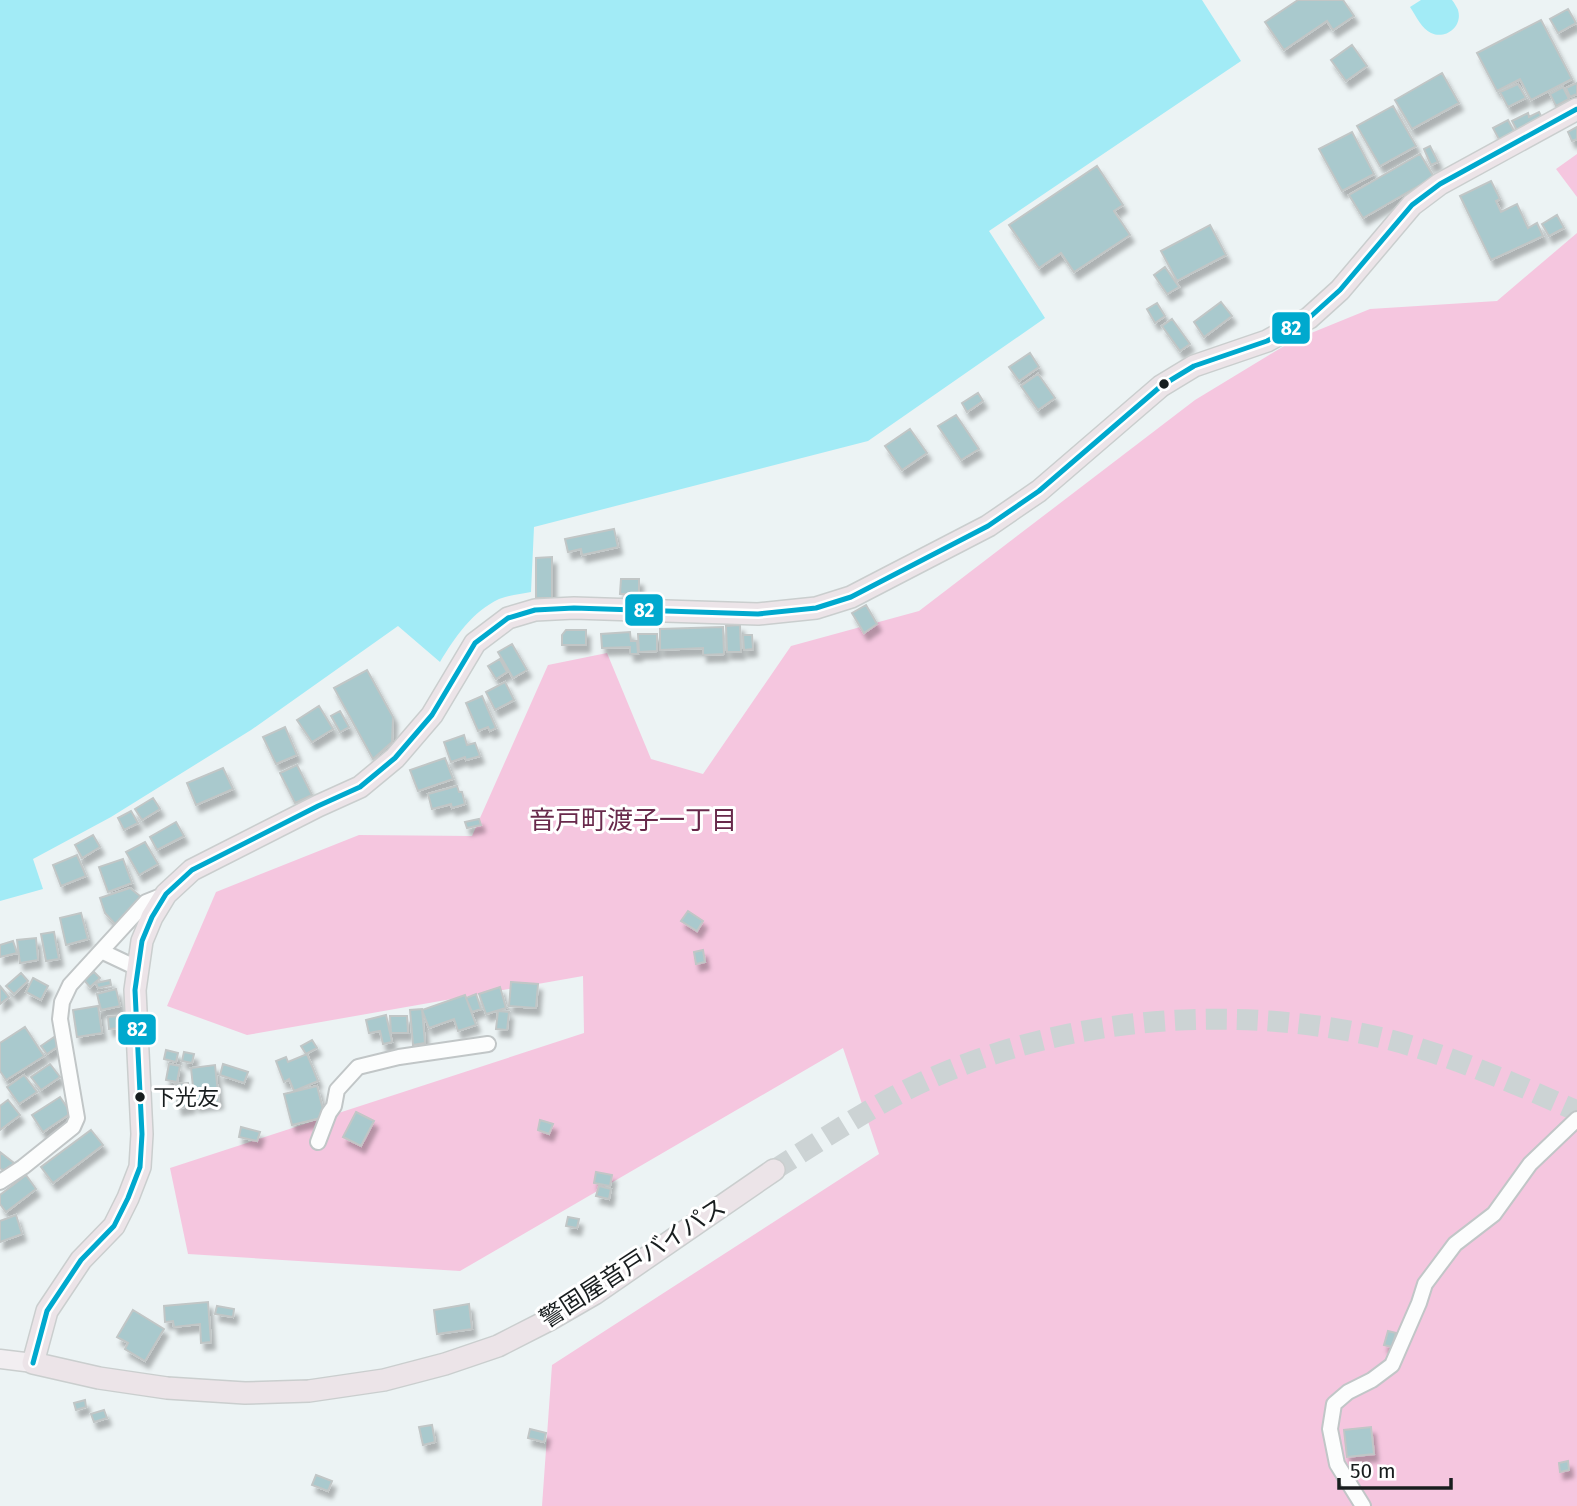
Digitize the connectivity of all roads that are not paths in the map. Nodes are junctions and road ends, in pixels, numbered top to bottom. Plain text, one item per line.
1 (1577, 109) edge
2 (166, 894) junction
3 (101, 951) junction
4 (137, 968) junction
5 (488, 1044) dead end
6 (1577, 1119) edge
7 (318, 1142) dead end
8 (774, 1170) tunnel mouth
9 (0, 1182) edge
10 (0, 1359) edge
11 (33, 1363) junction
12 (1363, 1506) edge

1 - 2 highway
2 - 3 street
2 - 4 highway
3 - 4 street
3 - 9 street
4 - 11 highway
5 - 7 street
6 - 12 street
8 - 11 highway, 警固屋音戸バイパス
10 - 11 main road

